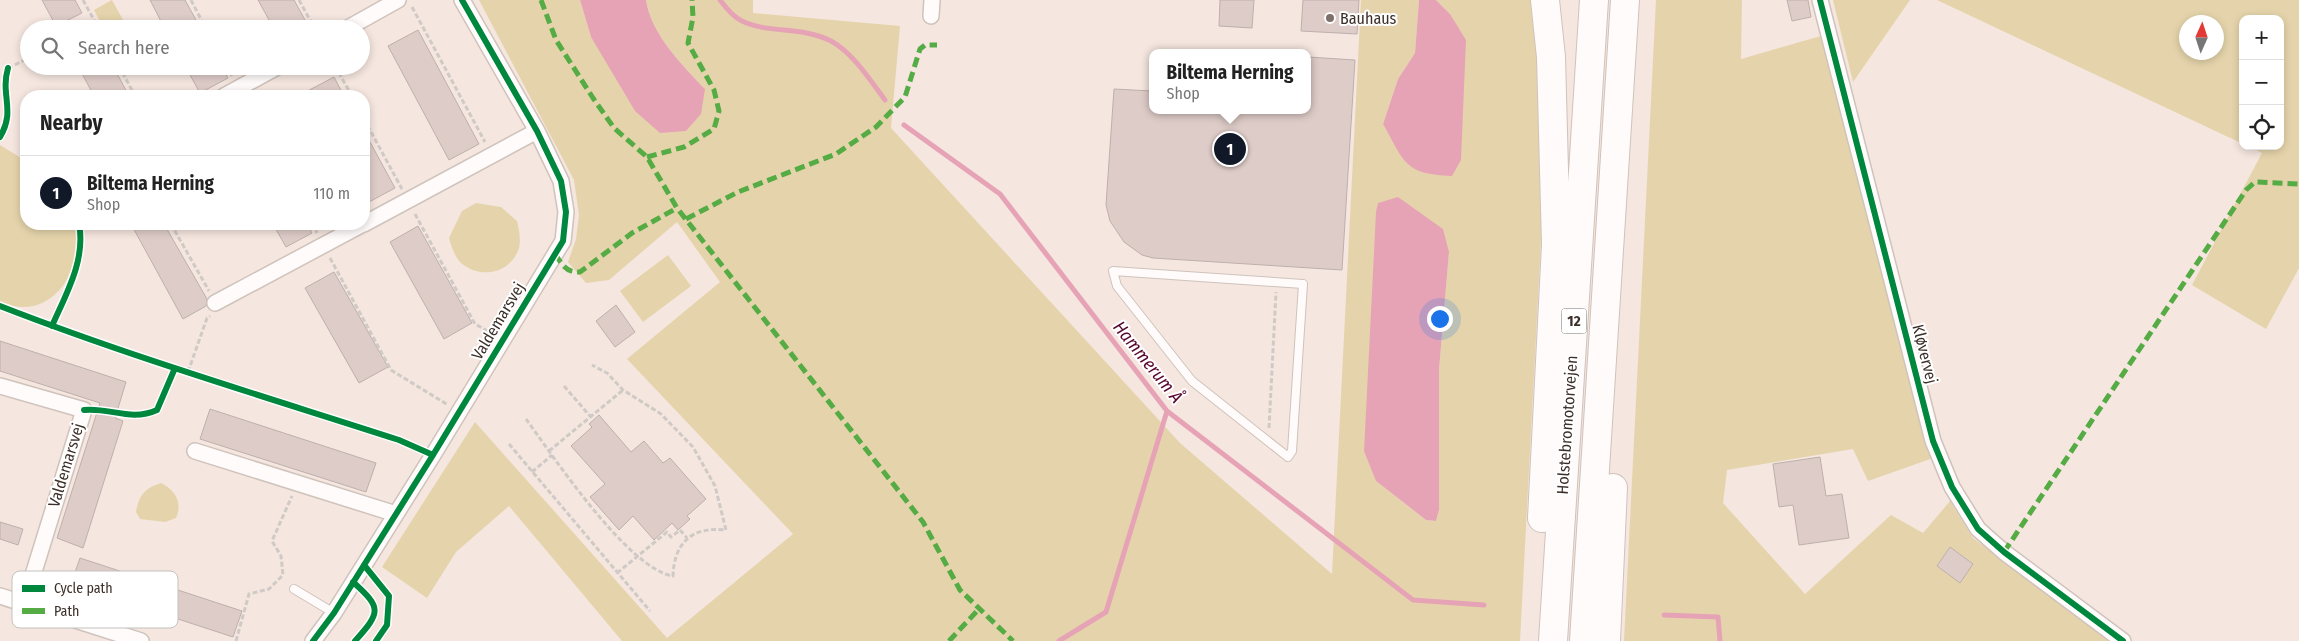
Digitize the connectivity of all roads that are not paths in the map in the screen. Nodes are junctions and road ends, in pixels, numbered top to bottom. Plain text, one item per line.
1 (398, 0) edge
2 (462, 0) edge
3 (932, 0) edge
4 (1545, 0) edge
5 (1594, 0) edge
6 (1625, 0) edge
7 (1820, 0) edge
8 (931, 16) dead end
9 (362, 20) edge
10 (262, 75) edge
11 (235, 90) edge
12 (537, 131) junction
13 (1615, 172) junction
14 (370, 221) edge
15 (352, 230) edge
16 (1277, 282) joint
17 (215, 303) road end
18 (0, 386) edge
19 (195, 451) dead end
20 (396, 514) junction
21 (34, 571) edge
22 (294, 590) dead end
23 (0, 596) edge
24 (12, 600) edge
25 (334, 613) junction
26 (100, 628) edge
27 (141, 641) edge
28 (313, 641) edge
29 (1536, 641) edge
30 (1553, 641) edge
31 (1584, 641) edge
32 (1606, 641) edge
33 (2123, 641) edge

1 - 9 street
2 - 12 street, Valdemarsvej
3 - 8 street
4 - 29 highway
5 - 30 highway, Holstebromotorvejen / 12
6 - 13 highway, Holstebromotorvejen / 12
7 - 33 street, Kløvervej
10 - 11 street
12 - 14 street
12 - 20 street, Valdemarsvej
13 - 31 highway, Holstebromotorvejen / 12
13 - 32 highway
15 - 17 street
16 - 16 lane
18 - 21 street, Valdemarsvej
19 - 20 street
20 - 25 street, Valdemarsvej
22 - 25 lane
23 - 24 street
25 - 28 street, Valdemarsvej
26 - 27 street

